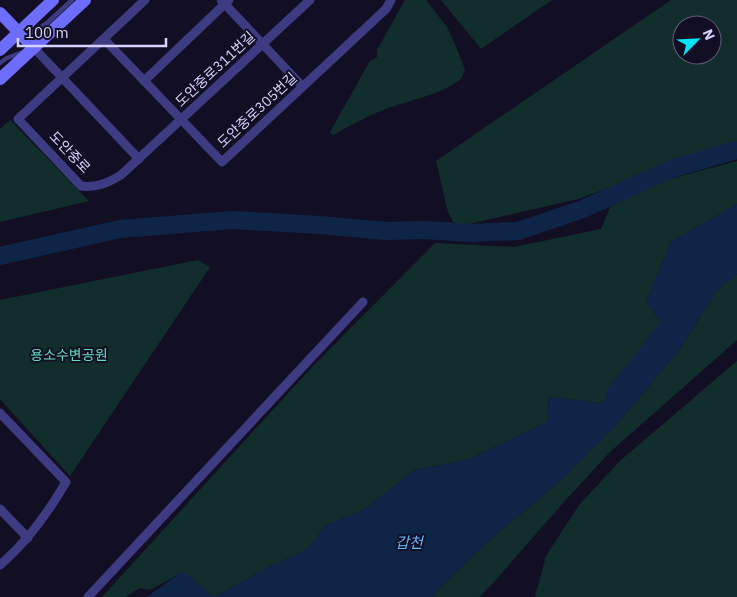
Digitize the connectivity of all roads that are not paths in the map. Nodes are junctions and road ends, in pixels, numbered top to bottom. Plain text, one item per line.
1 (53, 0) edge
2 (72, 0) edge
3 (85, 0) edge
4 (145, 0) edge
5 (310, 0) edge
6 (391, 0) edge
7 (225, 1) edge
8 (0, 13) edge
9 (19, 33) junction
10 (104, 39) junction
11 (262, 44) junction
12 (34, 48) junction
13 (0, 50) edge
14 (0, 63) edge
15 (62, 78) junction
16 (0, 79) edge
17 (144, 81) junction
18 (302, 86) junction
19 (181, 120) junction
20 (139, 159) junction
21 (363, 302) dead end
22 (0, 413) edge
23 (0, 509) edge
24 (28, 538) junction
25 (0, 565) edge
26 (88, 597) edge

1 - 9 main road
2 - 9 lane
3 - 12 main road
4 - 10 street
5 - 11 street, 도안중로311번길
6 - 18 street, 도안중로305번길
7 - 11 street
7 - 17 street
8 - 9 main road
9 - 12 main road
9 - 13 main road
10 - 15 street
10 - 17 street, 도안중로305번길
11 - 18 street
11 - 19 street, 도안중로311번길
12 - 14 lane
12 - 15 street
12 - 16 main road
15 - 20 street
15 - 20 street, 도안중로
17 - 19 street, 도안중로305번길
18 - 19 street, 도안중로305번길
19 - 20 street, 도안중로311번길
21 - 26 street
22 - 24 street
23 - 24 street
24 - 25 street

